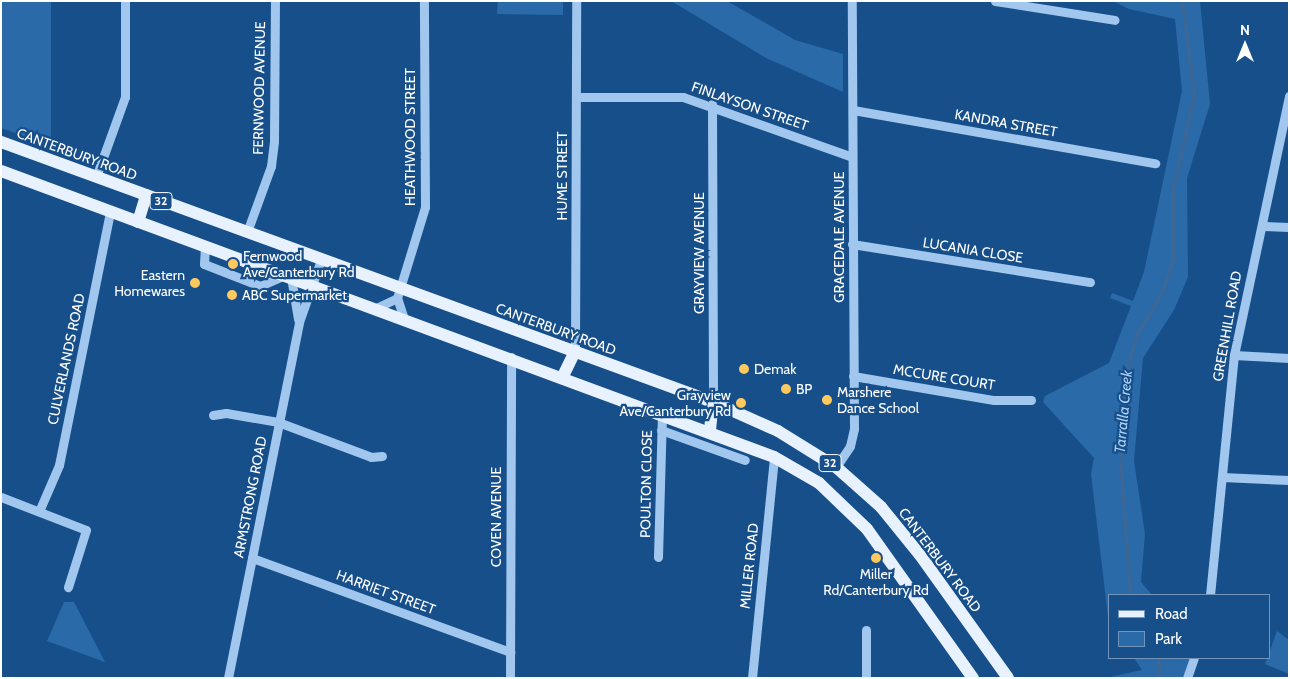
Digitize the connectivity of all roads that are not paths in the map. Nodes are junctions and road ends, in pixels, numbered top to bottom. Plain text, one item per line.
1 (126, 1) edge
2 (275, 1) edge
3 (424, 1) edge
4 (576, 1) edge
5 (852, 1) edge
6 (995, 1) edge
7 (1115, 20) dead end
8 (1289, 96) edge
9 (576, 97) junction
10 (712, 104) junction
11 (853, 110) junction
12 (1, 142) edge
13 (852, 157) junction
14 (1155, 163) dead end
15 (1, 171) edge
16 (96, 177) junction
17 (146, 195) junction
18 (110, 212) junction
19 (138, 222) junction
20 (1263, 226) junction
21 (1289, 227) edge
22 (247, 232) junction
23 (852, 244) junction
24 (205, 245) junction
25 (321, 260) junction
26 (288, 276) junction
27 (1090, 282) dead end
28 (312, 285) junction
29 (398, 293) junction
30 (376, 308) junction
31 (404, 319) junction
32 (299, 322) junction
33 (575, 351) junction
34 (1234, 355) junction
35 (511, 357) junction
36 (1289, 358) edge
37 (564, 376) junction
38 (853, 376) junction
39 (1031, 400) dead end
40 (713, 402) junction
41 (662, 413) junction
42 (213, 415) dead end
43 (278, 422) junction
44 (661, 430) junction
45 (710, 430) junction
46 (382, 456) dead end
47 (774, 457) junction
48 (745, 460) dead end
49 (836, 467) junction
50 (1222, 477) junction
51 (1289, 480) edge
52 (1, 497) edge
53 (40, 509) junction
54 (658, 557) dead end
55 (252, 558) junction
56 (68, 587) dead end
57 (1210, 594) edge
58 (866, 630) dead end
59 (510, 652) junction
60 (1194, 659) edge
61 (228, 678) edge
62 (510, 678) edge
63 (752, 678) edge
64 (866, 678) edge
65 (973, 678) edge
66 (1008, 678) edge
67 (1187, 678) edge

1 - 16 street
2 - 22 street, FERNWOOD AVENUE
3 - 29 street, HEATHWOOD STREET
4 - 9 street, HUME STREET
5 - 11 street, GRACEDALE AVENUE
6 - 7 street
8 - 20 street, GREENHILL ROAD
9 - 10 street, FINLAYSON STREET
9 - 33 street, HUME STREET
10 - 13 street, FINLAYSON STREET
10 - 40 street, GRAYVIEW AVENUE
11 - 13 street, GRACEDALE AVENUE
11 - 14 street, KANDRA STREET
12 - 16 main road, CANTERBURY ROAD / 32
13 - 23 street, GRACEDALE AVENUE
15 - 18 main road, 32
16 - 17 main road, CANTERBURY ROAD / 32
17 - 19 main road
17 - 22 main road, CANTERBURY ROAD / 32
18 - 19 main road, 32
18 - 53 street, CULVERLANDS ROAD
19 - 24 main road, 32
20 - 21 street
20 - 34 street, GREENHILL ROAD
22 - 25 main road, CANTERBURY ROAD / 32
23 - 27 street, LUCANIA CLOSE
23 - 38 street, GRACEDALE AVENUE
24 - 26 main road, 32
24 - 26 street
25 - 28 street, ARMSTRONG ROAD
25 - 29 main road, CANTERBURY ROAD / 32
26 - 28 main road, 32
26 - 32 street, ARMSTRONG ROAD
28 - 30 main road, 32
28 - 32 street, ARMSTRONG ROAD
29 - 30 street
29 - 31 street
29 - 33 main road, CANTERBURY ROAD / 32
30 - 31 main road, 32
31 - 35 main road, 32
32 - 43 street, ARMSTRONG ROAD
33 - 37 main road
33 - 40 main road, CANTERBURY ROAD / 32
34 - 36 street
34 - 50 street, GREENHILL ROAD
35 - 37 main road, 32
35 - 59 street, COVEN AVENUE
37 - 41 main road, 32
38 - 39 street, MCCURE COURT
38 - 49 street, GRACEDALE AVENUE
40 - 45 main road
40 - 49 main road, CANTERBURY ROAD / 32
41 - 44 street, POULTON CLOSE
41 - 45 main road, 32
42 - 43 street
43 - 46 street
43 - 55 street, ARMSTRONG ROAD
44 - 48 street
44 - 54 street, POULTON CLOSE
45 - 47 main road, 32
47 - 63 street, MILLER ROAD
47 - 65 main road, 32
49 - 66 main road, CANTERBURY ROAD / 32
50 - 51 street
50 - 57 street, GREENHILL ROAD
52 - 53 street
53 - 56 street
55 - 59 street, HARRIET STREET
55 - 61 street, ARMSTRONG ROAD
58 - 64 street
59 - 62 street, COVEN AVENUE
60 - 67 street

